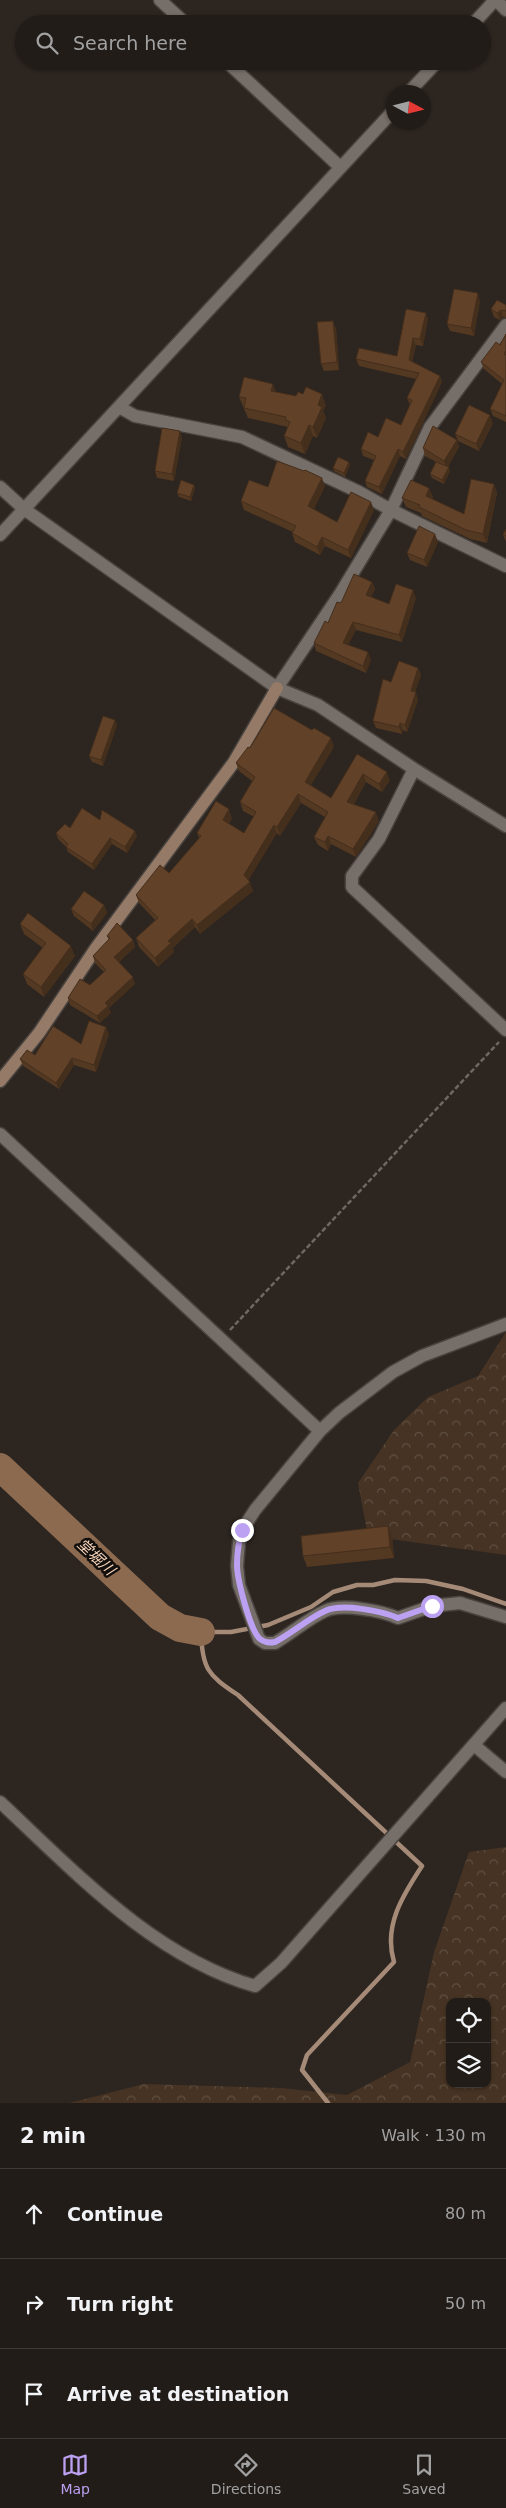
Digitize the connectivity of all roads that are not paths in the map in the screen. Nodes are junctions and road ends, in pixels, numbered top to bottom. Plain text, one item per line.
1 (160, 0) edge
2 (496, 0) edge
3 (506, 10) edge
4 (176, 15) edge
5 (482, 15) edge
6 (236, 70) edge
7 (430, 70) edge
8 (416, 85) edge
9 (386, 118) edge
10 (340, 167) junction
11 (506, 325) edge
12 (119, 407) junction
13 (0, 487) edge
14 (24, 509) junction
15 (391, 510) junction
16 (0, 535) edge
17 (506, 566) edge
18 (277, 688) junction
19 (414, 769) junction
20 (506, 826) edge
21 (506, 1030) edge
22 (0, 1081) edge
23 (0, 1134) edge
24 (506, 1324) edge
25 (320, 1431) junction
26 (506, 1617) edge
27 (506, 1708) edge
28 (474, 1745) junction
29 (506, 1772) edge
30 (0, 1802) edge

1 - 4 street
2 - 3 street
2 - 5 street
6 - 10 street
7 - 8 street
9 - 10 street
10 - 12 street
11 - 15 street
12 - 14 street
12 - 15 street
13 - 14 street
14 - 16 street
14 - 18 street
15 - 17 street
15 - 18 street
18 - 19 street
18 - 22 street
19 - 20 street
19 - 21 street
23 - 25 street
24 - 25 street
25 - 26 street
27 - 28 street
28 - 29 street
28 - 30 street

